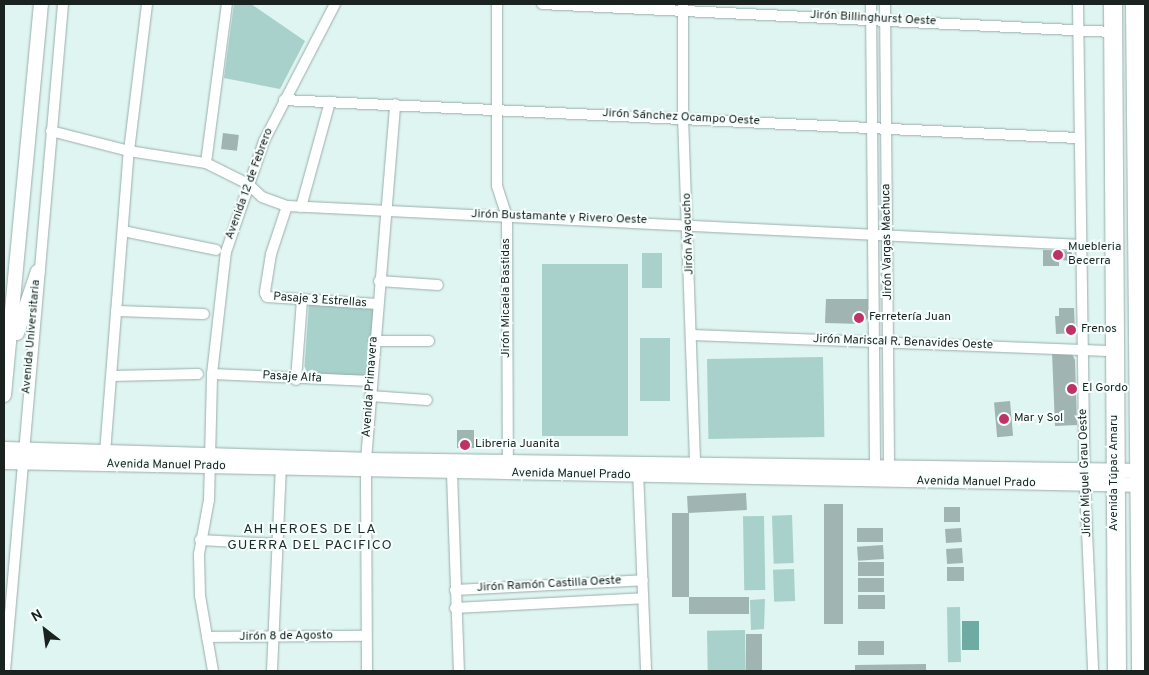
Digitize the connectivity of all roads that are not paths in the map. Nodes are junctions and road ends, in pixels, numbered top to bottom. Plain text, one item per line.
1 (41, 4) edge
2 (63, 4) edge
3 (147, 4) edge
4 (227, 4) edge
5 (334, 4) edge
6 (497, 4) edge
7 (542, 4) edge
8 (870, 4) edge
9 (885, 4) edge
10 (1078, 4) edge
11 (1113, 4) edge
12 (1135, 4) edge
13 (683, 7) edge
14 (871, 18) junction
15 (885, 20) junction
16 (1079, 30) junction
17 (1113, 32) junction
18 (284, 100) junction
19 (330, 102) junction
20 (395, 104) junction
21 (496, 109) junction
22 (683, 117) junction
23 (873, 127) junction
24 (887, 128) junction
25 (51, 131) junction
26 (1078, 138) junction
27 (130, 151) junction
28 (206, 163) junction
29 (248, 184) junction
30 (287, 206) junction
31 (301, 207) junction
32 (384, 211) junction
33 (507, 216) junction
34 (689, 224) junction
35 (123, 231) junction
36 (874, 232) junction
37 (888, 234) junction
38 (1082, 245) junction
39 (216, 250) dead end
40 (38, 271) junction
41 (379, 281) junction
42 (438, 285) dead end
43 (302, 300) junction
44 (377, 304) junction
45 (116, 311) junction
46 (204, 314) dead end
47 (692, 335) junction
48 (374, 341) junction
49 (429, 341) dead end
50 (875, 341) junction
51 (889, 342) junction
52 (1082, 350) junction
53 (1115, 351) junction
54 (8, 360) junction
55 (198, 374) dead end
56 (212, 374) junction
57 (112, 376) junction
58 (296, 380) junction
59 (371, 381) junction
60 (4, 395) edge
61 (370, 396) junction
62 (427, 400) dead end
63 (4, 449) edge
64 (105, 452) junction
65 (22, 457) junction
66 (4, 462) edge
67 (209, 462) junction
68 (280, 463) junction
69 (695, 465) junction
70 (366, 466) junction
71 (508, 468) junction
72 (638, 470) junction
73 (1085, 470) junction
74 (452, 473) junction
75 (875, 474) junction
76 (889, 474) junction
77 (1114, 478) junction
78 (1141, 478) edge
79 (1085, 485) junction
80 (200, 540) junction
81 (276, 544) junction
82 (643, 580) junction
83 (455, 590) junction
84 (643, 598) junction
85 (455, 608) junction
86 (365, 636) junction
87 (207, 637) junction
88 (272, 637) junction
89 (5, 671) edge
90 (213, 671) edge
91 (272, 671) edge
92 (367, 671) edge
93 (459, 671) edge
94 (646, 671) edge
95 (1093, 671) edge
96 (1117, 671) edge
97 (1141, 671) edge

1 - 54 main road, Avenida Universitaria
2 - 25 street, Avenida Universitaria
3 - 27 street
4 - 28 street
5 - 18 street, Avenida 12 de Febrero
6 - 21 street, Jirón Micaela Bastidas
7 - 13 street, Jirón Billinghurst Oeste
8 - 14 street, Jirón Vargas Machuca
9 - 15 street, Jirón Vargas Machuca
10 - 16 street, Jirón Miguel Grau Oeste
11 - 17 highway, Avenida Túpac Amaru
12 - 78 highway, Avenida Túpac Amaru
13 - 14 street, Jirón Billinghurst Oeste
13 - 22 street, Jirón Ayacucho
14 - 15 street, Jirón Billinghurst Oeste
14 - 23 street, Jirón Vargas Machuca
15 - 16 street, Jirón Billinghurst Oeste
15 - 24 street, Jirón Vargas Machuca
16 - 17 street, Jirón Billinghurst Oeste
16 - 26 street, Jirón Miguel Grau Oeste
17 - 53 highway, Avenida Túpac Amaru
18 - 19 street, Jirón Sánchez Ocampo Oeste
18 - 29 street, Avenida 12 de Febrero
19 - 20 street, Jirón Sánchez Ocampo Oeste
19 - 31 street
20 - 21 street, Jirón Sánchez Ocampo Oeste
20 - 32 street, Avenida Primavera
21 - 22 street, Jirón Sánchez Ocampo Oeste
21 - 33 street, Jirón Micaela Bastidas
22 - 23 street, Jirón Sánchez Ocampo Oeste
22 - 34 street, Jirón Ayacucho
23 - 24 street, Jirón Sánchez Ocampo Oeste
23 - 36 street, Jirón Vargas Machuca
24 - 26 street, Jirón Sánchez Ocampo Oeste
24 - 37 street, Jirón Vargas Machuca
25 - 27 street, Jirón Bustamante y Rivero Oeste
25 - 40 street, Avenida Universitaria
26 - 38 street, Jirón Miguel Grau Oeste
27 - 28 street, Jirón Bustamante y Rivero Oeste
27 - 35 street
28 - 29 street, Jirón Bustamante y Rivero Oeste
29 - 30 street, Jirón Bustamante y Rivero Oeste
29 - 56 street, Avenida 12 de Febrero
30 - 31 street, Jirón Bustamante y Rivero Oeste
30 - 43 street, Pasaje 3 Estrellas
31 - 32 street, Jirón Bustamante y Rivero Oeste
32 - 33 street, Jirón Bustamante y Rivero Oeste
32 - 41 street, Avenida Primavera
33 - 34 street, Jirón Bustamante y Rivero Oeste
33 - 71 street, Jirón Micaela Bastidas
34 - 36 street, Jirón Bustamante y Rivero Oeste
34 - 47 street, Jirón Ayacucho
35 - 39 street
35 - 45 street
36 - 37 street, Jirón Bustamante y Rivero Oeste
36 - 50 street, Jirón Vargas Machuca
37 - 38 street, Jirón Bustamante y Rivero Oeste
37 - 51 street, Jirón Vargas Machuca
38 - 52 street, Jirón Miguel Grau Oeste
40 - 54 main road
40 - 65 street, Avenida Universitaria
41 - 42 street
41 - 44 street, Avenida Primavera
43 - 44 street, Pasaje 3 Estrellas
43 - 58 street
44 - 48 street, Avenida Primavera
45 - 46 street
45 - 57 street
47 - 50 street, Jirón Mariscal R. Benavides Oeste
47 - 69 street, Jirón Ayacucho
48 - 49 street
48 - 59 street, Avenida Primavera
50 - 51 street, Jirón Mariscal R. Benavides Oeste
50 - 75 street, Jirón Vargas Machuca
51 - 52 street, Jirón Mariscal R. Benavides Oeste
51 - 76 street, Jirón Vargas Machuca
52 - 53 street, Jirón Mariscal R. Benavides Oeste
52 - 73 street, Jirón Miguel Grau Oeste
53 - 77 highway, Avenida Túpac Amaru
54 - 60 main road, Avenida Universitaria
55 - 57 street
56 - 58 street, Pasaje Alfa
56 - 67 street, Avenida 12 de Febrero
57 - 64 street
58 - 59 street, Pasaje Alfa
59 - 61 street, Avenida Primavera
61 - 62 street
61 - 70 street, Avenida Primavera
63 - 65 main road, Avenida Manuel Prado
64 - 65 main road, Avenida Manuel Prado
64 - 67 main road, Avenida Manuel Prado
65 - 66 main road, Avenida Manuel Prado
65 - 67 main road, Avenida Manuel Prado
65 - 89 street, Avenida Universitaria
67 - 68 main road, Avenida Manuel Prado
67 - 80 street, Avenida 12 de Febrero
68 - 70 main road, Avenida Manuel Prado
68 - 81 street
69 - 72 main road, Avenida Manuel Prado
69 - 75 main road, Avenida Manuel Prado
70 - 71 main road, Avenida Manuel Prado
70 - 74 main road, Avenida Manuel Prado
70 - 86 street, Avenida Primavera
71 - 72 main road, Avenida Manuel Prado
71 - 74 main road, Avenida Manuel Prado
72 - 75 main road, Avenida Manuel Prado
72 - 82 street
73 - 76 main road, Avenida Manuel Prado
73 - 77 main road, Avenida Manuel Prado
73 - 79 street, Jirón Miguel Grau Oeste
74 - 83 street
75 - 76 main road, Avenida Manuel Prado
76 - 79 main road, Avenida Manuel Prado
77 - 78 main road, Avenida Manuel Prado
77 - 79 main road, Avenida Manuel Prado
77 - 96 highway, Avenida Túpac Amaru
78 - 97 highway, Avenida Túpac Amaru
79 - 95 street, Jirón Miguel Grau Oeste
80 - 81 street
80 - 87 street, Avenida 12 de Febrero
81 - 88 street
82 - 83 street, Jirón Ramón Castilla Oeste
82 - 84 street
83 - 85 street
84 - 85 street, Jirón Ramón Castilla Oeste
84 - 94 street
85 - 93 street
86 - 88 street, Jirón 8 de Agosto
86 - 92 street, Avenida Primavera
87 - 88 street, Jirón 8 de Agosto
87 - 90 street, Avenida 12 de Febrero
88 - 91 street

